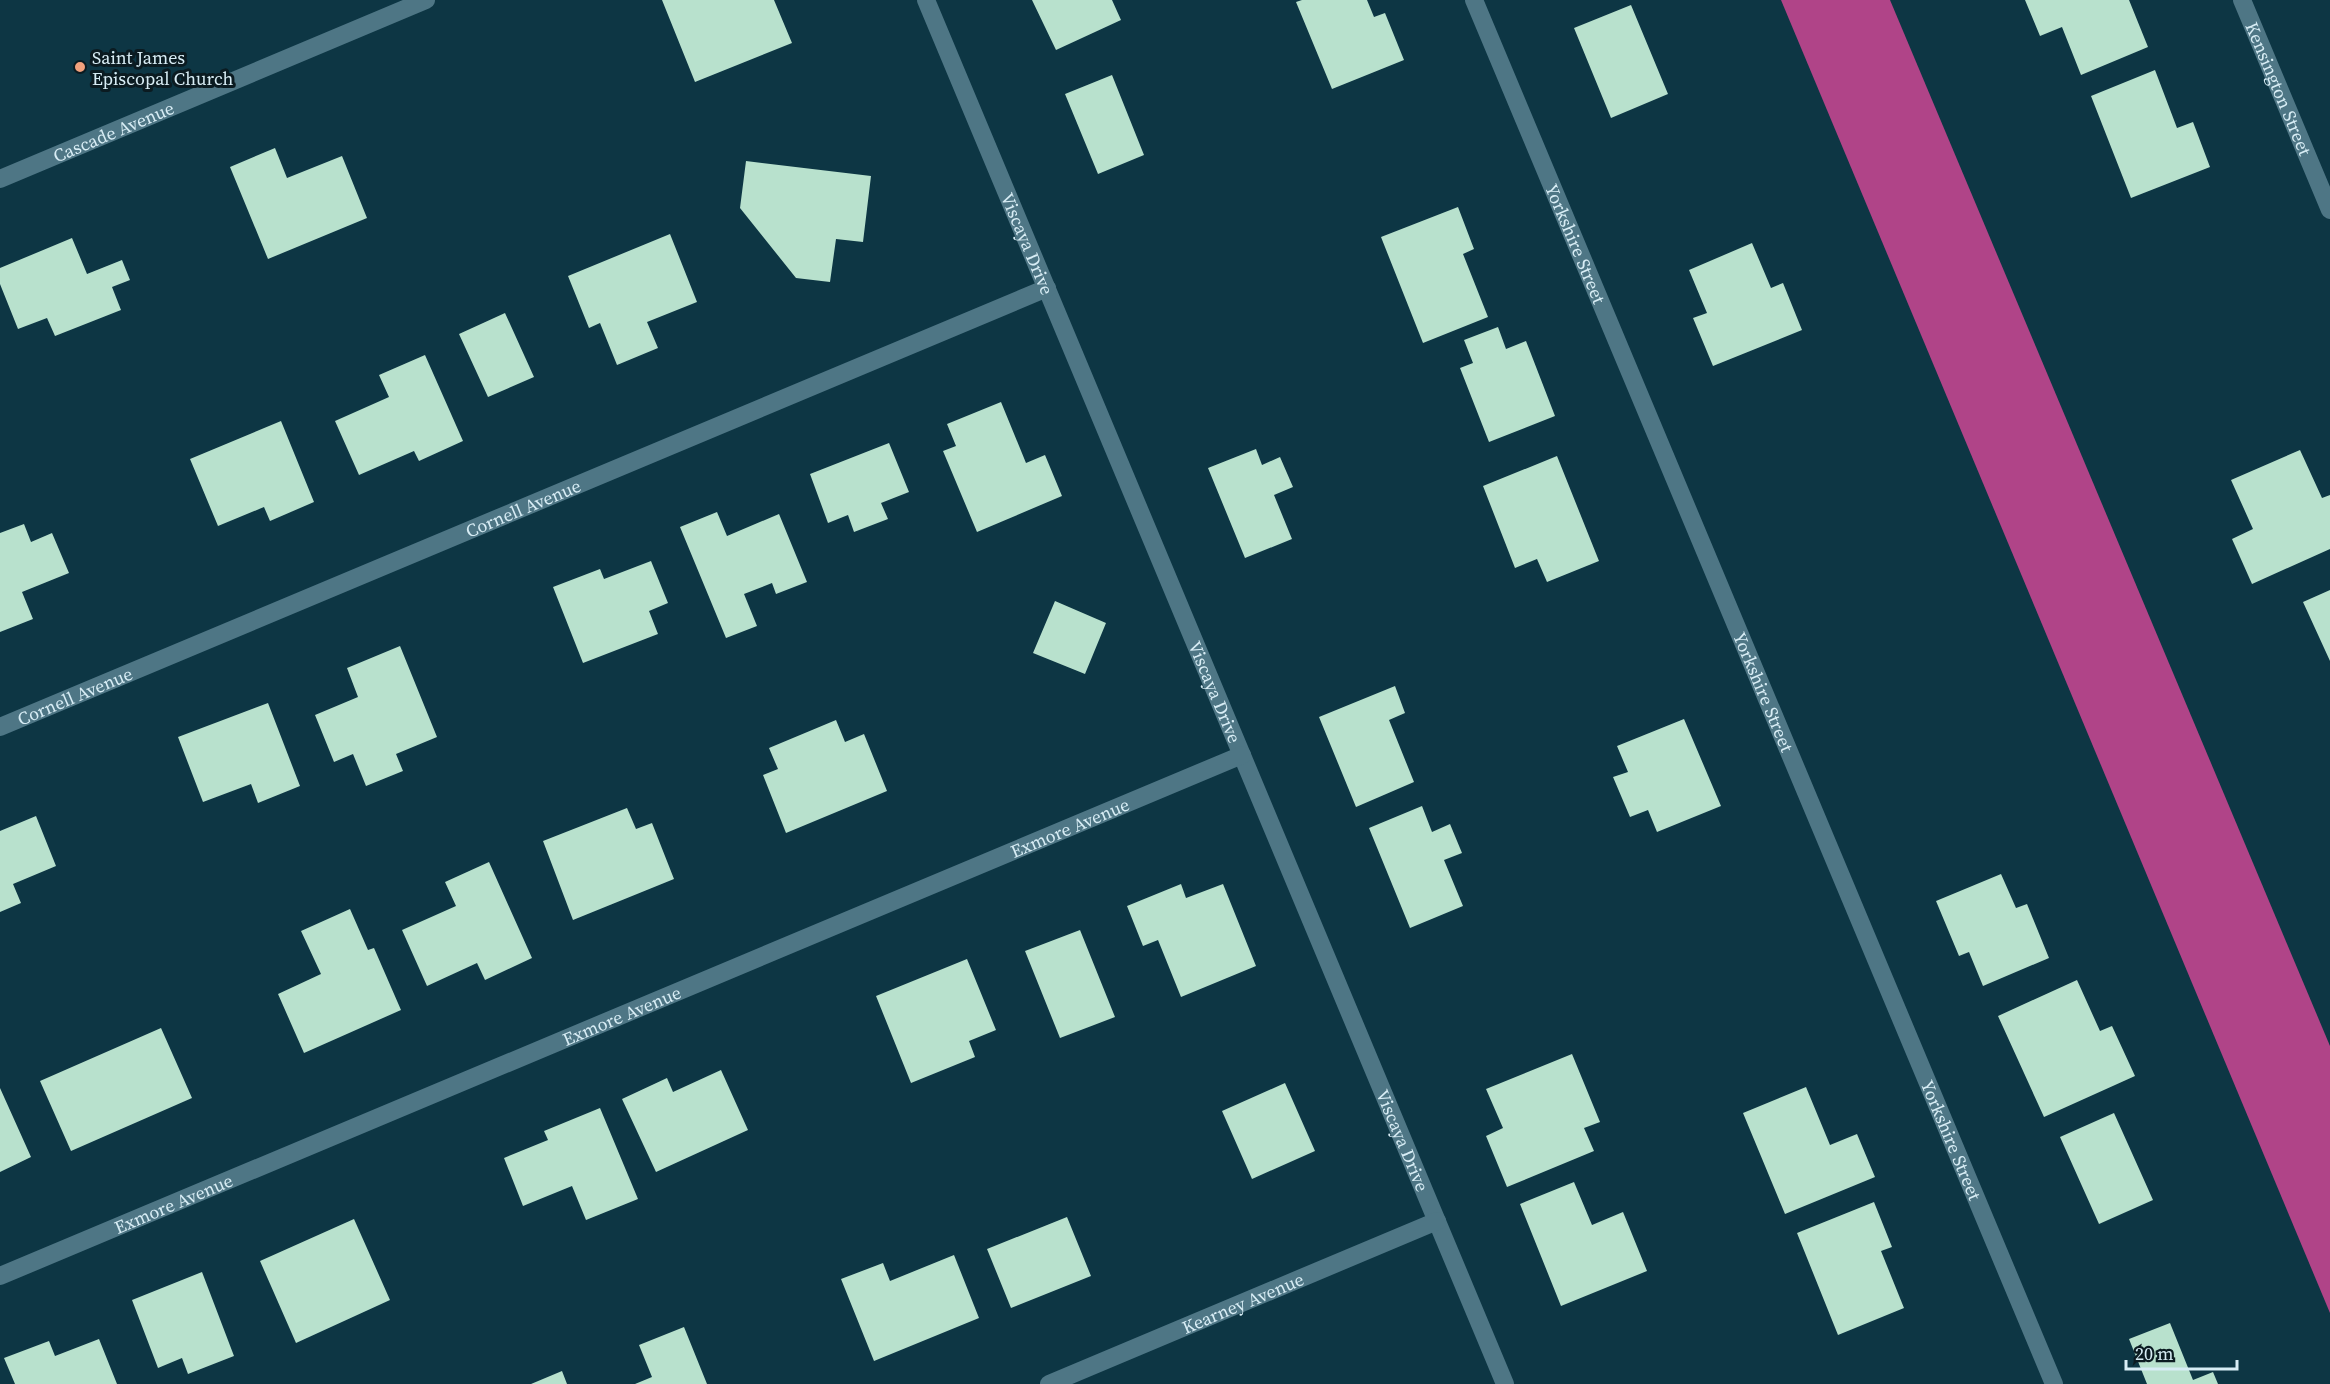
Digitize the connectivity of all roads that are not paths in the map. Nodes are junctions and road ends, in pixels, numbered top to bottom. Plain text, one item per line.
1 (426, 0) edge
2 (926, 0) edge
3 (1474, 0) edge
4 (2242, 0) edge
5 (0, 178) edge
6 (2330, 210) edge
7 (1047, 288) junction
8 (0, 727) edge
9 (1242, 755) junction
10 (1437, 1221) junction
11 (0, 1276) edge
12 (1049, 1384) edge
13 (1505, 1384) edge
14 (2054, 1384) edge

1 - 5 street, Cascade Avenue
2 - 7 street, Viscaya Drive
3 - 14 street, Yorkshire Street
4 - 6 street, Kensington Street
7 - 8 street, Cornell Avenue
7 - 9 street, Viscaya Drive
9 - 10 street, Viscaya Drive
9 - 11 street, Exmore Avenue
10 - 12 street, Kearney Avenue
10 - 13 street, Viscaya Drive

